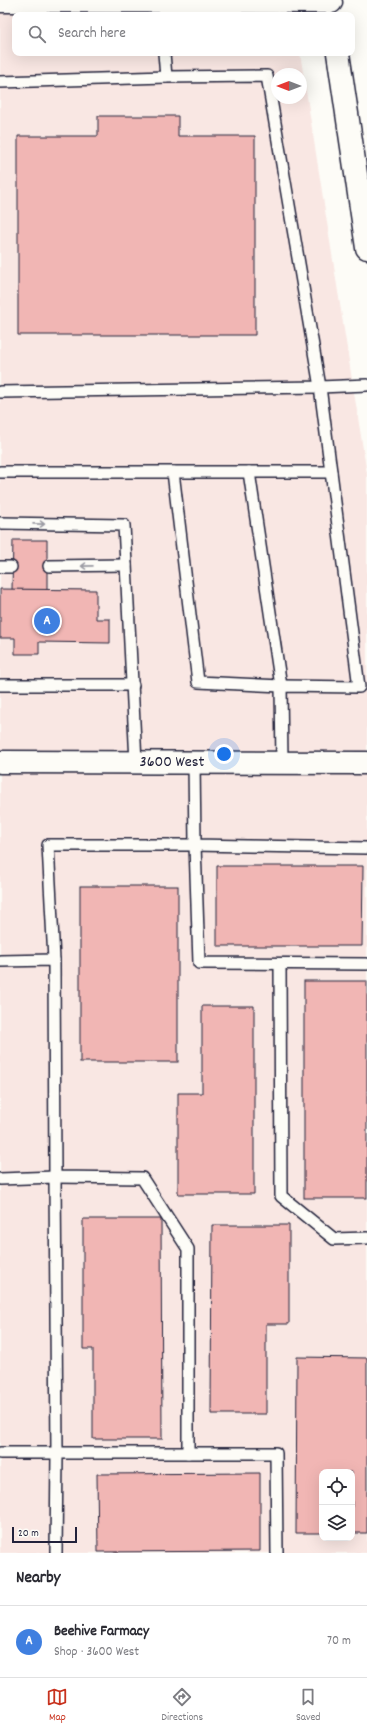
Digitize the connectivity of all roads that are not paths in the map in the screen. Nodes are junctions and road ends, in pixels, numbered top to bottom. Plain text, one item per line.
1 (0, 1) edge
2 (46, 1) edge
3 (101, 1) edge
4 (331, 6) edge
5 (160, 8) edge
6 (164, 56) edge
7 (338, 56) edge
8 (166, 77) junction
9 (0, 82) edge
10 (367, 248) edge
11 (367, 385) edge
12 (320, 387) junction
13 (0, 392) edge
14 (0, 472) edge
15 (173, 472) junction
16 (249, 472) junction
17 (331, 472) junction
18 (0, 523) edge
19 (126, 565) junction
20 (49, 566) dead end
21 (0, 685) edge
22 (133, 685) junction
23 (281, 686) junction
24 (0, 762) edge
25 (136, 762) junction
26 (194, 762) junction
27 (282, 763) junction
28 (367, 763) edge
29 (195, 845) junction
30 (367, 848) edge
31 (54, 960) junction
32 (0, 962) edge
33 (280, 964) junction
34 (367, 964) edge
35 (55, 1177) junction
36 (0, 1179) edge
37 (367, 1238) edge
38 (0, 1453) edge
39 (57, 1453) junction
40 (188, 1453) junction
41 (56, 1553) edge
42 (277, 1553) edge

1 - 2 street
2 - 3 street
3 - 5 street
4 - 5 street
6 - 8 lane
7 - 10 street
8 - 9 lane
8 - 12 lane
11 - 12 lane
12 - 13 lane
12 - 17 lane
14 - 15 lane
15 - 16 lane
15 - 23 lane
16 - 17 lane
16 - 23 lane
17 - 23 lane
18 -> 19 lane
19 -> 20 lane
19 - 22 lane
21 - 22 lane
22 - 25 lane
23 - 27 lane
24 - 25 street, 3600 West
25 - 26 street, 3600 West
26 - 27 street, 3600 West
26 - 29 lane
27 - 28 street, 3600 West
29 - 30 lane
29 - 31 lane
29 - 33 lane
31 - 32 lane
31 - 35 lane
33 - 34 lane
33 - 37 lane
35 - 36 lane
35 - 39 lane
35 - 40 lane
38 - 39 lane
39 - 40 lane
39 - 41 lane
40 - 42 lane

